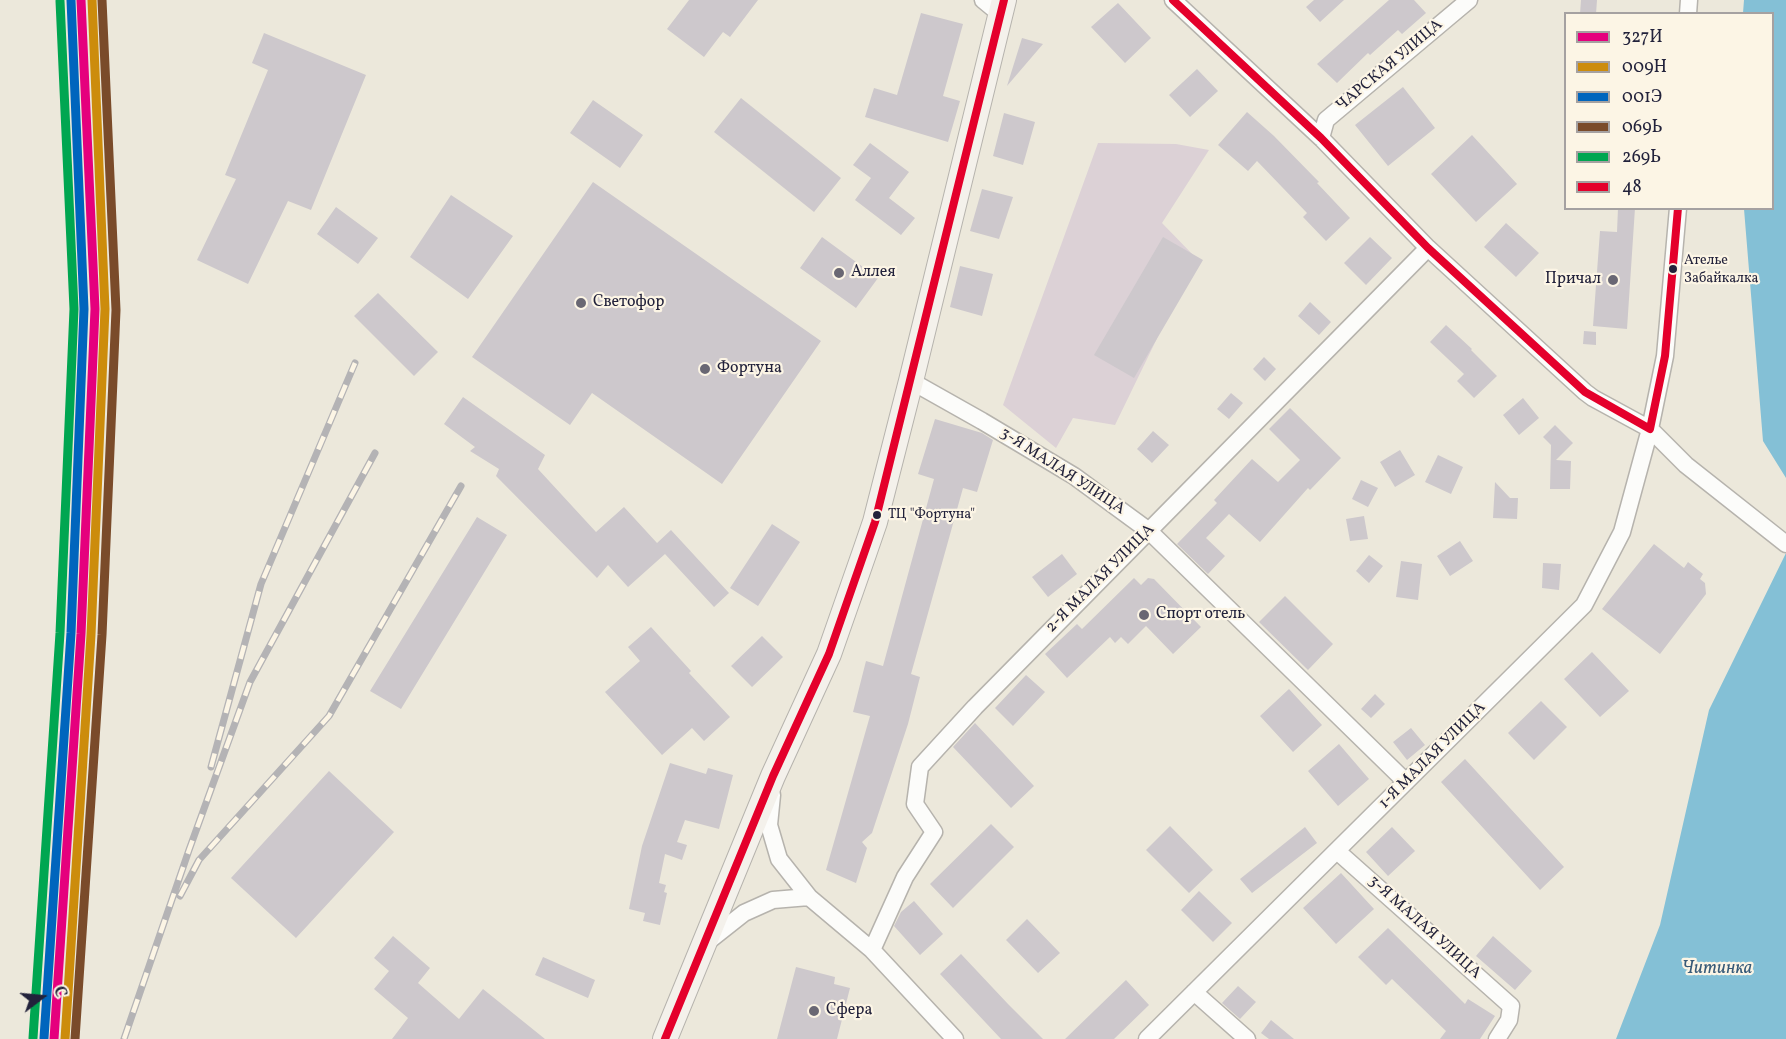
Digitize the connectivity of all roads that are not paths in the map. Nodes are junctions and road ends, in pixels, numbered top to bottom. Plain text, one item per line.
1 (1173, 0) edge
2 (1469, 0) edge
3 (996, 5) edge
4 (1321, 138) junction
5 (1678, 210) edge
6 (1428, 248) junction
7 (911, 381) junction
8 (1650, 429) junction
9 (1149, 531) junction
10 (1786, 544) edge
11 (773, 776) junction
12 (1406, 782) junction
13 (1337, 851) junction
14 (809, 897) junction
15 (705, 943) junction
16 (872, 950) junction
17 (1194, 992) junction
18 (664, 1039) edge
19 (955, 1039) edge
20 (1147, 1039) edge
21 (1247, 1039) edge
22 (1497, 1039) edge

1 - 4 street
2 - 4 street, ЧАРСКАЯ УЛИЦА
3 - 7 street
4 - 6 street
5 - 8 street, 1-Я МАЛАЯ УЛИЦА
6 - 8 street
6 - 9 street, 2-Я МАЛАЯ УЛИЦА
7 - 9 street, 3-Я МАЛАЯ УЛИЦА
7 - 11 street
8 - 10 street
8 - 12 street, 1-Я МАЛАЯ УЛИЦА
9 - 12 street, 3-Я МАЛАЯ УЛИЦА
9 - 16 street, 2-Я МАЛАЯ УЛИЦА
11 - 14 street
11 - 15 street
12 - 13 street, 1-Я МАЛАЯ УЛИЦА
13 - 17 street, 1-Я МАЛАЯ УЛИЦА
13 - 22 street, 3-Я МАЛАЯ УЛИЦА
14 - 15 street
14 - 16 street
15 - 18 street
16 - 19 street
17 - 20 street, 1-Я МАЛАЯ УЛИЦА
17 - 21 street

